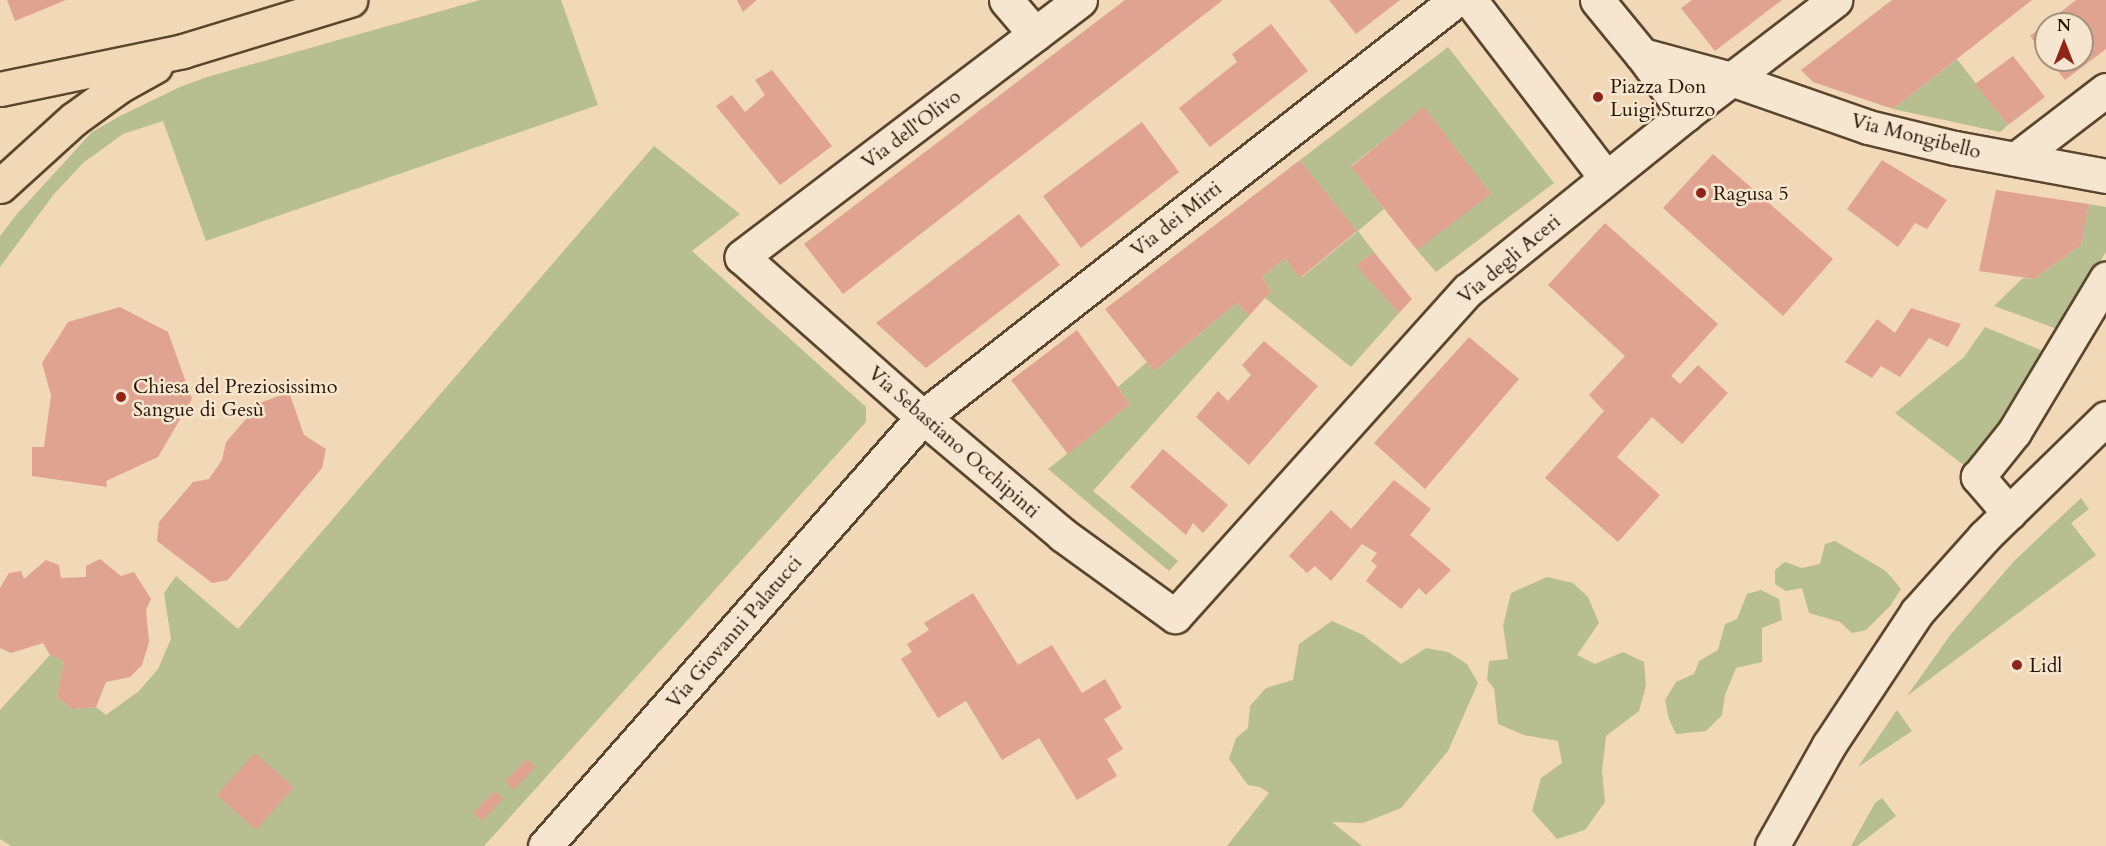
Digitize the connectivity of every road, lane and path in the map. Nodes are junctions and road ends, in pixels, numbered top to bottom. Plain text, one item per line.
1 (350, 0) edge
2 (1006, 0) edge
3 (1080, 0) edge
4 (1456, 0) edge
5 (1470, 0) edge
6 (1597, 0) edge
7 (1835, 0) edge
8 (1035, 34) junction
9 (183, 51) junction
10 (1642, 55) junction
11 (1731, 79) junction
12 (0, 89) edge
13 (2106, 90) edge
14 (1686, 114) junction
15 (2017, 158) junction
16 (2106, 176) edge
17 (1606, 178) junction
18 (0, 186) edge
19 (742, 257) joint
20 (2106, 279) edge
21 (923, 417) junction
22 (2106, 418) edge
23 (2008, 513) junction
24 (1175, 616) joint
25 (545, 846) edge
26 (1772, 846) edge

1 - 9 main road
2 - 8 street
3 - 8 street, Via dell'Olivo
4 - 21 street, Via dei Mirti
5 - 17 street
6 - 10 street
7 - 11 street, Via degli Aceri
8 - 19 street, Via dell'Olivo
9 - 12 main road
9 - 18 main road
10 - 11 street, Via Mongibello
10 - 14 street
11 - 14 street, Via degli Aceri
11 - 15 street, Via Mongibello
13 - 15 street
14 - 17 street, Via degli Aceri
15 - 16 street, Via Mongibello
17 - 24 street, Via degli Aceri
19 - 21 street, Via Sebastiano Occhipinti
20 - 23 street
21 - 24 street, Via Sebastiano Occhipinti
21 - 25 street, Via Giovanni Palatucci
22 - 23 street
23 - 26 street

